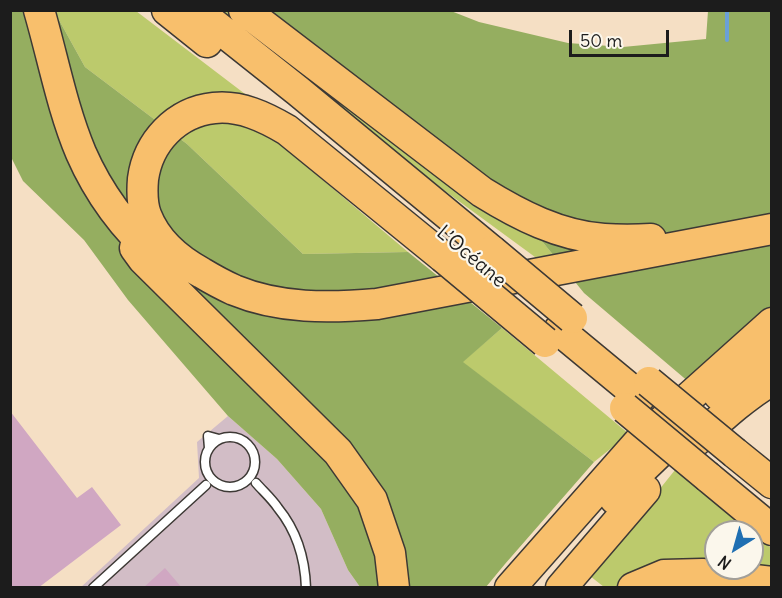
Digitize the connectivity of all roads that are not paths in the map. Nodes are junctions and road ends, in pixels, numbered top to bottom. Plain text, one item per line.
1 (39, 10) edge
2 (167, 10) edge
3 (196, 10) edge
4 (244, 10) edge
5 (82, 154) junction
6 (771, 229) edge
7 (712, 241) junction
8 (771, 241) edge
9 (451, 252) junction
10 (771, 323) edge
11 (559, 330) junction
12 (771, 356) edge
13 (771, 380) edge
14 (638, 396) junction
15 (726, 459) junction
16 (771, 463) edge
17 (254, 470) junction
18 (208, 474) junction
19 (245, 482) junction
20 (256, 483) junction
21 (771, 483) edge
22 (218, 484) junction
23 (207, 485) junction
24 (771, 506) edge
25 (771, 530) edge
26 (771, 582) edge
27 (93, 588) edge
28 (306, 588) edge
29 (394, 588) edge
30 (510, 588) edge
31 (536, 588) edge
32 (561, 588) edge
33 (633, 588) edge

1 - 5 highway
2 - 9 highway, L’Océane
3 - 11 highway, L’Océane, bridge
4 - 7 highway
5 - 8 highway
5 - 29 highway
6 - 7 highway
7 - 9 highway
9 - 11 highway, L’Océane
10 - 30 highway
11 - 14 highway, L’Océane
12 - 31 highway
13 - 32 highway
14 - 15 highway, L’Océane
14 - 15 highway, L’Océane, bridge
15 - 16 highway
15 - 21 highway, L’Océane
15 - 24 highway, L’Océane
15 - 25 highway
17 - 18 lane
17 - 19 lane
17 - 20 lane
18 - 22 lane
18 - 23 lane
19 - 20 lane
19 - 22 lane
20 - 28 lane
22 - 23 lane
23 - 27 lane
26 - 33 highway

